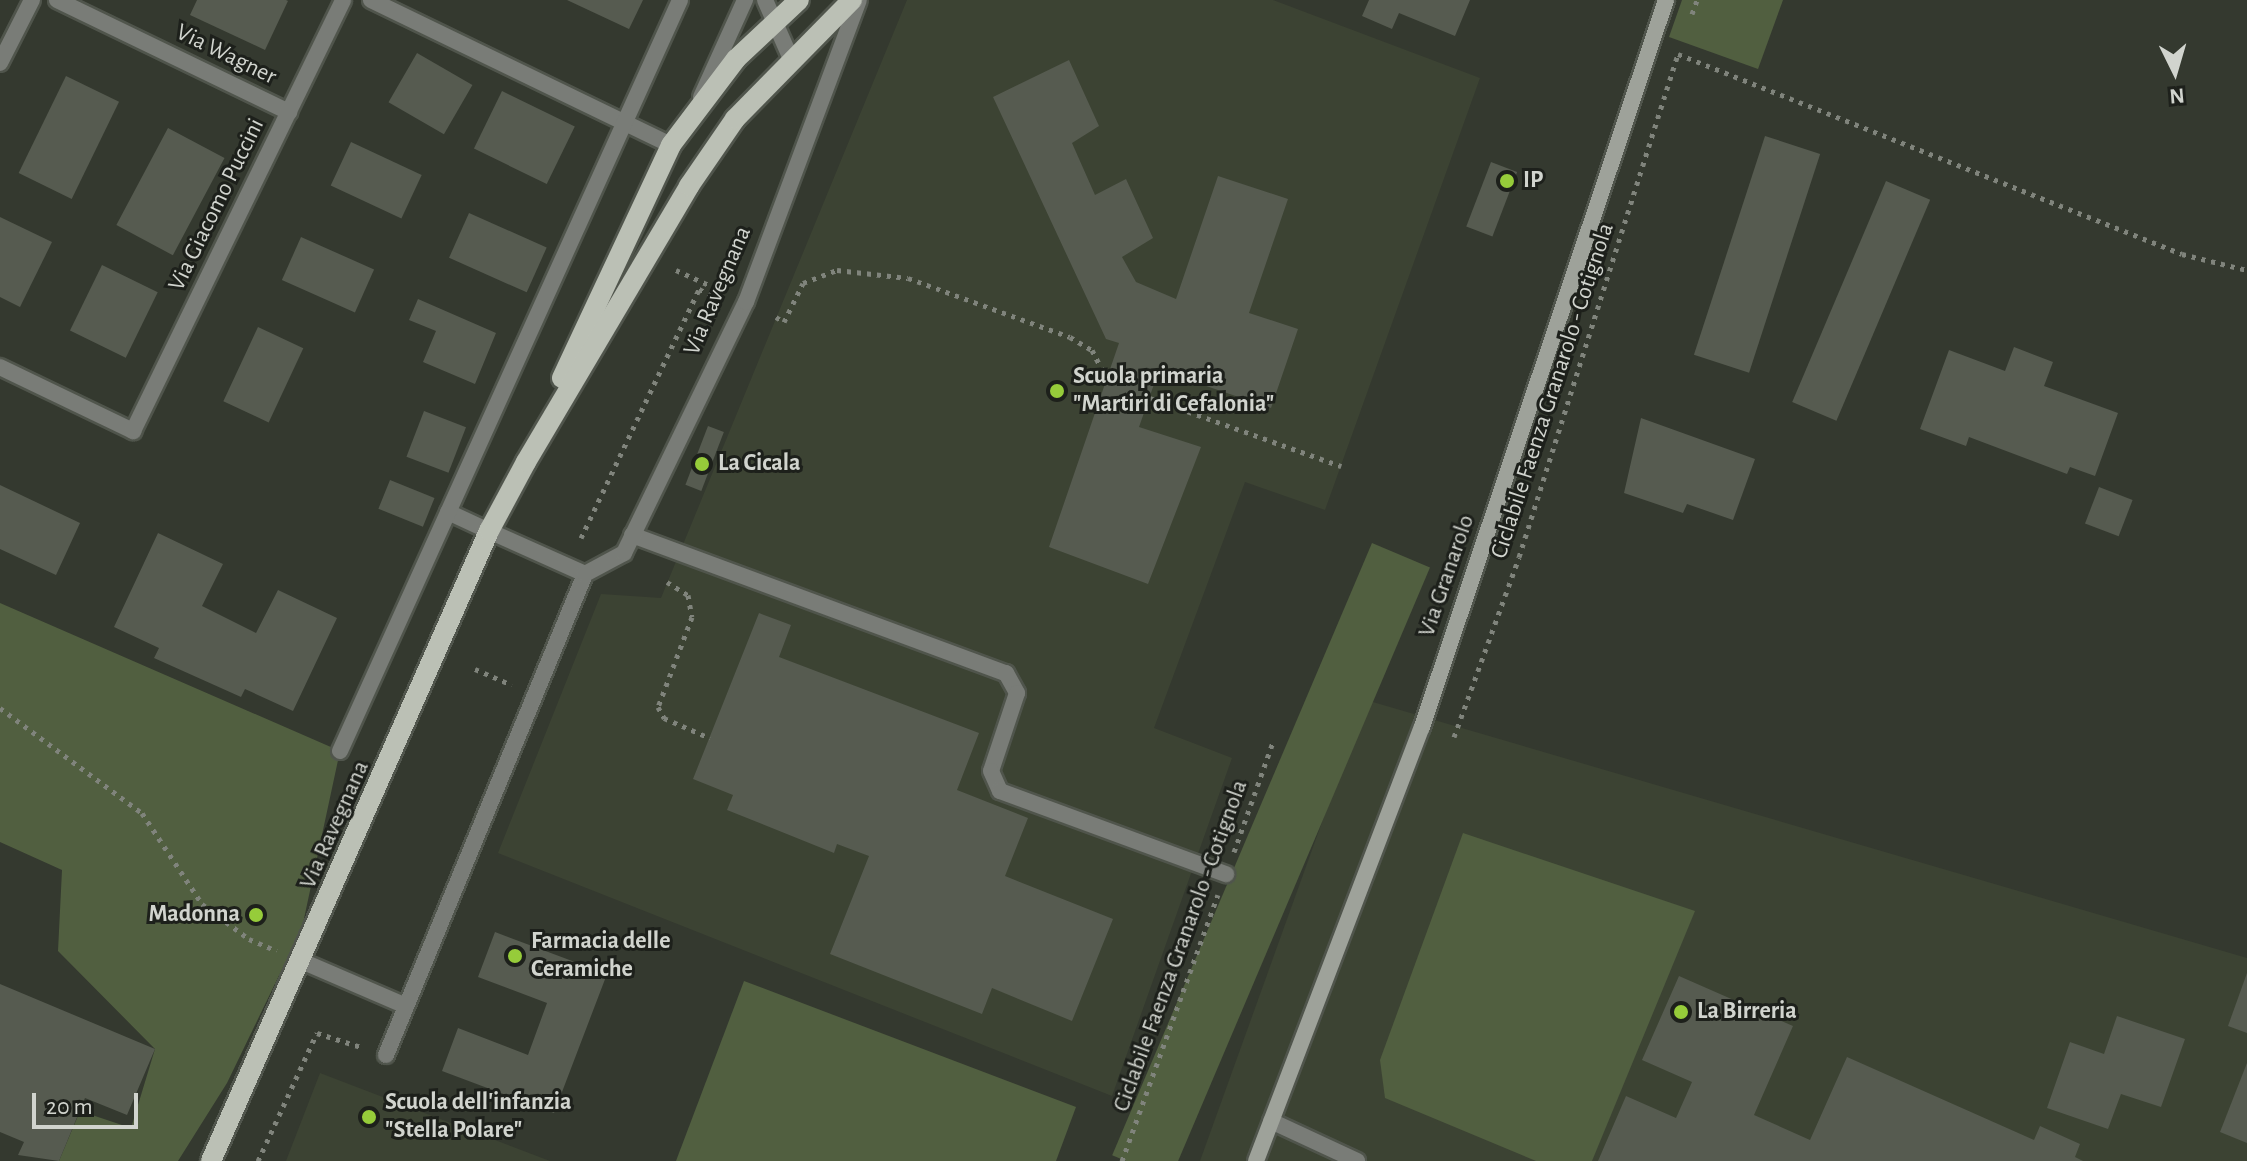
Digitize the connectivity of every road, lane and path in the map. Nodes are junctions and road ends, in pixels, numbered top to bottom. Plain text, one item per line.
1 (32, 0) edge
2 (57, 0) edge
3 (343, 0) edge
4 (371, 0) edge
5 (680, 0) edge
6 (745, 0) edge
7 (765, 0) edge
8 (799, 0) edge
9 (852, 0) edge
10 (859, 0) edge
11 (1666, 0) edge
12 (771, 24) junction
13 (791, 59) junction
14 (0, 63) edge
15 (696, 107) junction
16 (289, 112) junction
17 (624, 123) junction
18 (671, 145) junction
19 (676, 270) dead end
20 (2247, 270) edge
21 (776, 317) dead end
22 (0, 367) edge
23 (1107, 379) dead end
24 (1150, 398) dead end
25 (526, 462) junction
26 (1341, 466) dead end
27 (448, 512) junction
28 (489, 531) junction
29 (632, 535) junction
30 (581, 538) dead end
31 (585, 574) junction
32 (667, 582) dead end
33 (475, 669) dead end
34 (517, 687) dead end
35 (0, 708) edge
36 (1454, 737) dead end
37 (710, 738) dead end
38 (1273, 742) dead end
39 (340, 751) dead end
40 (1226, 874) junction
41 (304, 962) junction
42 (406, 1006) junction
43 (386, 1055) joint
44 (1271, 1121) junction
45 (211, 1161) edge
46 (258, 1161) edge
47 (1122, 1161) edge
48 (1256, 1161) edge
49 (1357, 1161) edge

1 - 14 street
2 - 16 street, Via Wagner
3 - 16 street, Via Giacomo Puccini
4 - 17 street
5 - 17 street, Via Ravegnana
6 - 15 street, Via Ravegnana
7 - 12 street
8 - 12 main road, Via Ravegnana
9 - 13 main road, Via Ravegnana
10 - 29 street, Via Ravegnana
11 - 44 main road, Via Granarolo
12 - 13 street
12 - 15 main road, Via Ravegnana
13 - 25 main road, Via Ravegnana
15 - 18 main road, Via Ravegnana
16 - 22 street, Via Giacomo Puccini
17 - 18 street
17 - 27 street, Via Ravegnana
18 - 25 main road, Via Ravegnana
19 - 30 path
20 - 36 path, Ciclabile Faenza Granarolo - Cotignola
21 - 23 path
24 - 26 path
25 - 28 main road, Via Ravegnana
27 - 28 street
27 - 39 street, Via Ravegnana
28 - 31 street
28 - 41 main road, Via Ravegnana
29 - 31 street, Via Ravegnana
29 - 40 street
31 - 42 street
32 - 37 path
33 - 34 path
35 - 41 path
38 - 40 path, Ciclabile Faenza Granarolo - Cotignola
40 - 47 path, Ciclabile Faenza Granarolo - Cotignola
41 - 42 street
41 - 45 main road, Via Ravegnana
42 - 43 street
43 - 46 path
44 - 48 main road, Via Granarolo
44 - 49 street

